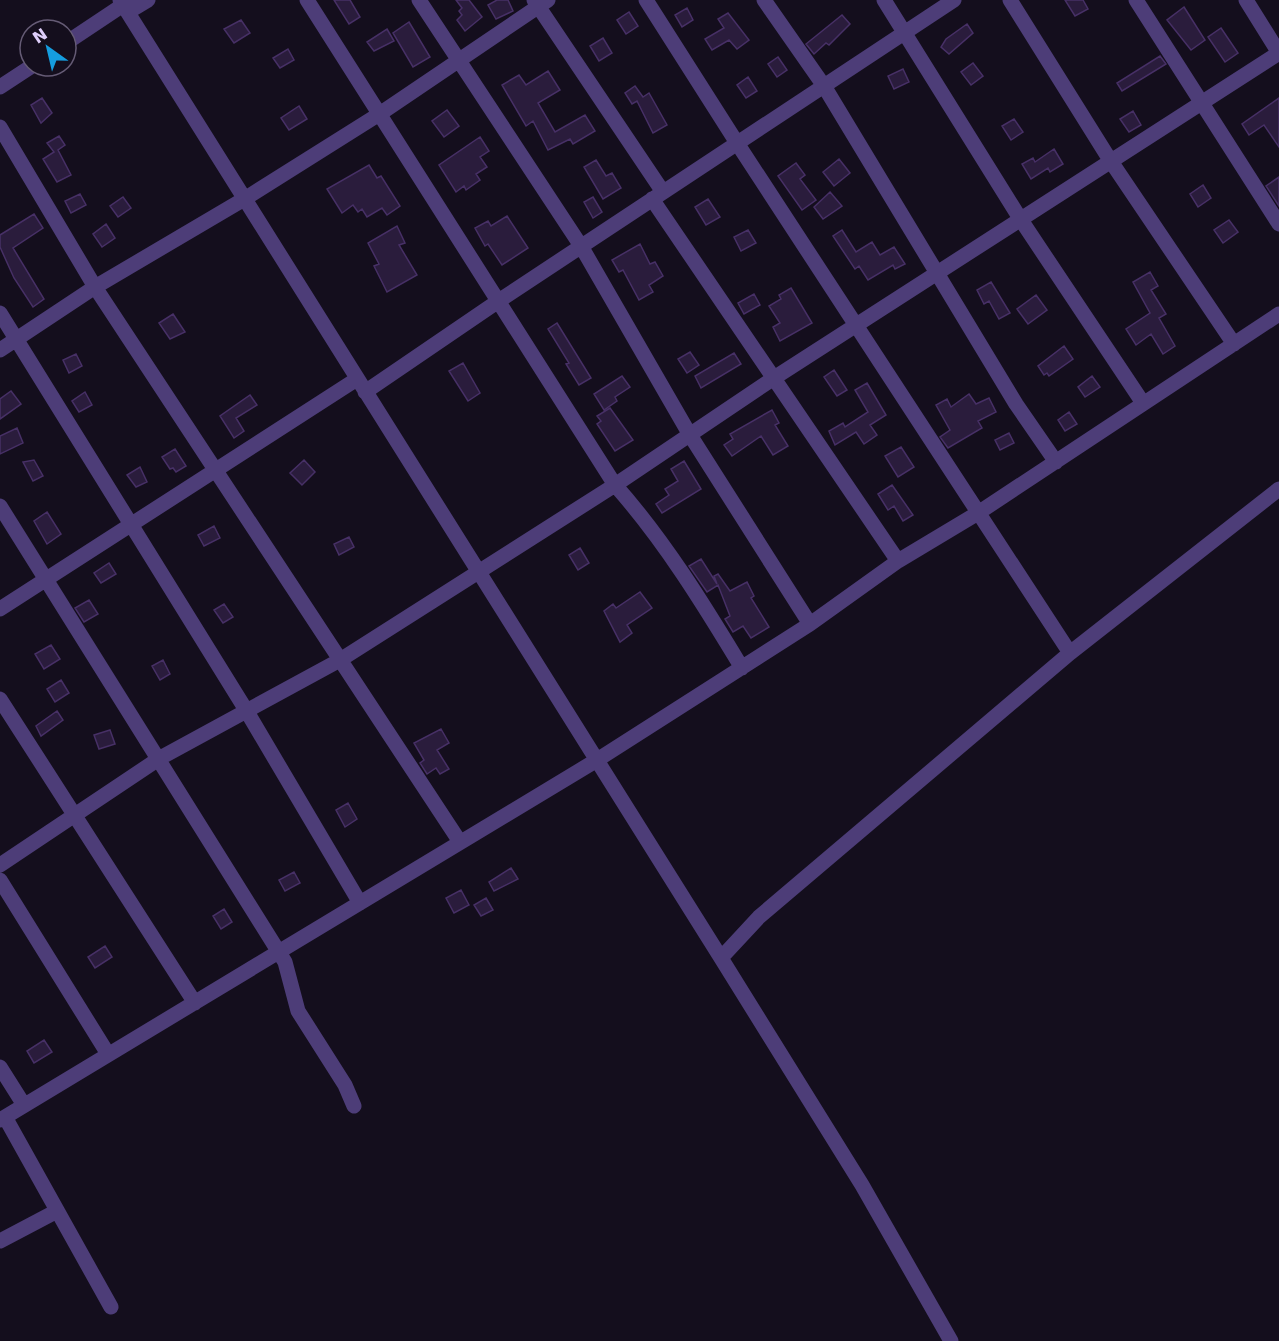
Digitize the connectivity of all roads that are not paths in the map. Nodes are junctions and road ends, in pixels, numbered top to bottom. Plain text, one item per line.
1 (148, 0) edge
2 (307, 0) edge
3 (419, 0) edge
4 (646, 0) edge
5 (764, 0) edge
6 (884, 0) edge
7 (954, 0) edge
8 (1010, 0) edge
9 (1136, 0) edge
10 (1246, 0) edge
11 (540, 2) edge
12 (124, 4) edge
13 (905, 32) junction
14 (78, 35) edge
15 (1279, 53) edge
16 (458, 60) junction
17 (18, 75) edge
18 (824, 86) junction
19 (0, 87) edge
20 (1203, 103) junction
21 (381, 113) junction
22 (0, 127) edge
23 (737, 143) junction
24 (1110, 160) junction
25 (658, 196) junction
26 (246, 198) junction
27 (1021, 220) junction
28 (1279, 224) edge
29 (581, 246) junction
30 (938, 272) junction
31 (95, 287) junction
32 (497, 302) junction
33 (0, 313) edge
34 (1279, 314) edge
35 (855, 326) junction
36 (17, 339) junction
37 (1234, 344) junction
38 (0, 350) edge
39 (774, 378) junction
40 (361, 386) junction
41 (1143, 404) junction
42 (690, 435) junction
43 (1056, 462) junction
44 (217, 471) junction
45 (615, 485) junction
46 (1279, 489) edge
47 (0, 506) edge
48 (978, 513) junction
49 (131, 526) junction
50 (898, 561) junction
51 (480, 570) junction
52 (46, 580) junction
53 (0, 609) edge
54 (810, 624) junction
55 (1070, 653) junction
56 (340, 660) junction
57 (742, 668) junction
58 (0, 699) edge
59 (246, 710) junction
60 (160, 758) junction
61 (597, 760) junction
62 (76, 816) junction
63 (460, 843) junction
64 (0, 865) edge
65 (0, 880) edge
66 (360, 903) junction
67 (278, 952) junction
68 (721, 958) junction
69 (195, 1003) junction
70 (108, 1054) junction
71 (0, 1067) edge
72 (24, 1105) junction
73 (354, 1106) dead end
74 (2, 1118) edge
75 (57, 1211) junction
76 (0, 1241) edge
77 (111, 1307) dead end
78 (951, 1341) edge

1 - 12 street
2 - 21 street
3 - 16 street
4 - 23 street
5 - 18 street
6 - 13 street
7 - 13 street
8 - 24 street
9 - 20 street
10 - 15 street
11 - 16 street
11 - 25 street
12 - 14 street
12 - 26 street
13 - 18 street
13 - 27 street
15 - 20 street
16 - 21 street
16 - 29 street
17 - 19 street
18 - 23 street
18 - 30 street
20 - 24 street
20 - 28 street
21 - 26 street
21 - 32 street
22 - 31 street
23 - 25 street
23 - 35 street
24 - 27 street
24 - 37 street
25 - 29 street
25 - 39 street
26 - 31 street
26 - 40 street
27 - 30 street
27 - 41 street
29 - 32 street
29 - 42 street
30 - 35 street
30 - 43 street
31 - 36 street
31 - 44 street
32 - 40 street
32 - 45 street
33 - 36 street
34 - 37 street
35 - 39 street
35 - 48 street
36 - 38 street
36 - 49 street
37 - 41 street
39 - 42 street
39 - 50 street
40 - 44 street
40 - 51 street
41 - 43 street
42 - 45 street
42 - 54 street
43 - 48 street
44 - 49 street
44 - 56 street
45 - 51 street
45 - 57 street
46 - 55 street
47 - 52 street
48 - 50 street
48 - 55 street
49 - 52 street
49 - 59 street
50 - 54 street
51 - 56 street
51 - 61 street
52 - 53 street
52 - 60 street
54 - 57 street
55 - 68 street
56 - 59 street
56 - 63 street
57 - 61 street
58 - 62 street
59 - 60 street
59 - 66 street
60 - 62 street
60 - 67 street
61 - 63 street
61 - 68 street
62 - 64 street
62 - 69 street
63 - 66 street
65 - 70 street
66 - 67 street
67 - 69 street
67 - 73 street
68 - 78 street
69 - 70 street
70 - 72 street
71 - 72 street
72 - 74 street
74 - 75 street
75 - 76 street
75 - 77 street

